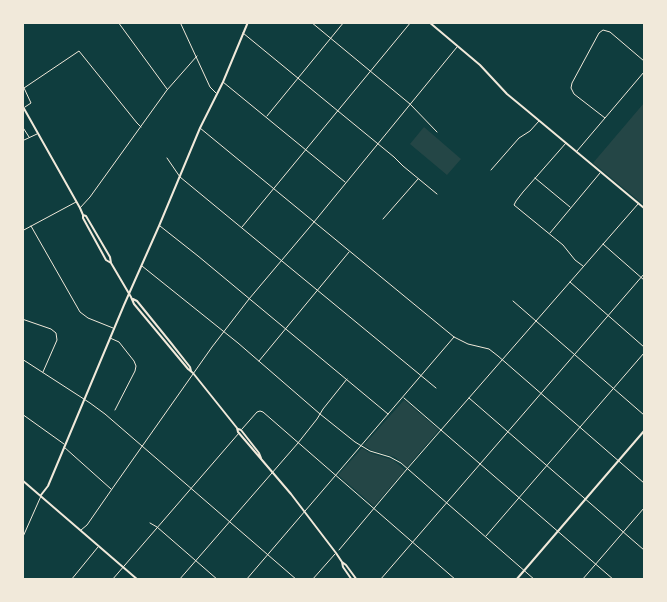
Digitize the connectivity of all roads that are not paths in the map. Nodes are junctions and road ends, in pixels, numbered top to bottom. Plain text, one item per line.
1 (118, 22) edge
2 (180, 22) edge
3 (248, 22) edge
4 (310, 22) edge
5 (344, 22) edge
6 (411, 22) edge
7 (429, 22) edge
8 (243, 33) junction
9 (331, 39) junction
10 (458, 46) junction
11 (197, 56) junction
12 (644, 61) edge
13 (370, 72) junction
14 (644, 72) edge
15 (299, 78) junction
16 (223, 82) junction
17 (167, 90) junction
18 (217, 93) junction
19 (410, 104) junction
20 (23, 106) edge
21 (338, 111) junction
22 (266, 117) junction
23 (604, 118) junction
24 (539, 121) junction
25 (22, 126) edge
26 (141, 127) junction
27 (200, 128) junction
28 (436, 132) dead end
29 (38, 133) junction
30 (29, 138) junction
31 (22, 141) edge
32 (378, 143) junction
33 (566, 143) junction
34 (306, 150) junction
35 (576, 151) junction
36 (167, 158) dead end
37 (491, 170) dead end
38 (601, 172) junction
39 (180, 177) junction
40 (536, 178) junction
41 (418, 179) junction
42 (346, 182) junction
43 (274, 188) junction
44 (437, 194) dead end
45 (76, 202) junction
46 (639, 203) junction
47 (571, 207) junction
48 (80, 208) junction
49 (644, 208) edge
50 (382, 219) dead end
51 (314, 222) junction
52 (31, 226) junction
53 (159, 226) junction
54 (242, 228) junction
55 (22, 230) edge
56 (550, 234) junction
57 (603, 244) junction
58 (350, 251) junction
59 (281, 260) junction
60 (142, 266) junction
61 (584, 266) junction
62 (644, 274) edge
63 (642, 277) junction
64 (644, 280) edge
65 (570, 282) junction
66 (318, 289) junction
67 (129, 294) junction
68 (132, 299) junction
69 (249, 299) junction
70 (513, 301) dead end
71 (608, 316) junction
72 (22, 319) edge
73 (536, 322) junction
74 (114, 328) junction
75 (285, 328) junction
76 (224, 332) junction
77 (454, 337) junction
78 (110, 338) junction
79 (644, 348) edge
80 (644, 353) edge
81 (575, 355) junction
82 (22, 360) edge
83 (503, 360) junction
84 (258, 361) junction
85 (191, 370) junction
86 (43, 373) junction
87 (194, 373) junction
88 (422, 376) junction
89 (346, 379) junction
90 (436, 388) dead end
91 (614, 388) junction
92 (541, 393) junction
93 (404, 398) junction
94 (469, 398) junction
95 (84, 399) junction
96 (115, 410) dead end
97 (22, 414) edge
98 (320, 414) junction
99 (389, 414) junction
100 (644, 415) edge
101 (580, 427) junction
102 (237, 428) junction
103 (241, 430) junction
104 (442, 430) junction
105 (644, 431) edge
106 (508, 432) junction
107 (239, 433) junction
108 (298, 443) junction
109 (64, 446) junction
110 (142, 446) junction
111 (362, 446) junction
112 (261, 458) junction
113 (619, 461) junction
114 (480, 464) junction
115 (547, 465) junction
116 (408, 469) junction
117 (273, 472) junction
118 (336, 476) junction
119 (22, 480) edge
120 (644, 483) edge
121 (191, 488) junction
122 (112, 489) junction
123 (41, 496) junction
124 (519, 498) junction
125 (586, 499) junction
126 (446, 503) junction
127 (374, 508) junction
128 (644, 508) edge
129 (305, 512) junction
130 (230, 521) junction
131 (150, 523) dead end
132 (157, 527) junction
133 (81, 530) junction
134 (558, 531) junction
135 (624, 532) junction
136 (485, 537) junction
137 (22, 538) edge
138 (413, 542) junction
139 (99, 546) junction
140 (339, 550) dead end
141 (644, 550) edge
142 (336, 554) junction
143 (268, 555) junction
144 (196, 560) junction
145 (342, 562) junction
146 (596, 564) junction
147 (123, 567) junction
148 (524, 570) junction
149 (452, 576) junction
150 (71, 580) edge
151 (112, 580) edge
152 (138, 580) edge
153 (179, 580) edge
154 (218, 580) edge
155 (246, 580) edge
156 (297, 580) edge
157 (312, 580) edge
158 (352, 580) edge
159 (357, 580) edge
160 (380, 580) edge
161 (448, 580) edge
162 (456, 580) edge
163 (516, 580) edge
164 (535, 580) edge
165 (582, 580) edge
166 (614, 580) edge

1 - 17 street
2 - 11 street
3 - 8 street
4 - 9 street
5 - 9 street
6 - 13 street
7 - 10 street
8 - 15 street
8 - 16 street
9 - 13 street
9 - 15 street
10 - 19 street
10 - 24 street
11 - 17 street
11 - 18 street
12 - 23 street
13 - 19 street
13 - 21 street
14 - 23 street
15 - 21 street
15 - 22 street
16 - 18 street
16 - 22 street
17 - 26 street
18 - 27 street
19 - 28 street
19 - 32 street
20 - 26 street
20 - 29 street
21 - 32 street
21 - 34 street
22 - 34 street
23 - 35 street
24 - 33 street
24 - 37 street
25 - 30 street
26 - 48 street
27 - 39 street
27 - 43 street
29 - 30 street
29 - 45 street
30 - 31 street
32 - 41 street
32 - 42 street
33 - 35 street
33 - 40 street
34 - 42 street
34 - 43 street
35 - 38 street
36 - 39 street
38 - 46 street
38 - 47 street
39 - 53 street
39 - 54 street
40 - 47 street
40 - 56 street
41 - 44 street
41 - 50 street
42 - 51 street
43 - 51 street
43 - 54 street
45 - 48 street
45 - 52 street
46 - 49 street
46 - 57 street
47 - 56 street
48 - 67 street
51 - 58 street
51 - 59 street
52 - 55 street
52 - 74 street
53 - 60 street
53 - 69 street
54 - 59 street
56 - 61 street
57 - 61 street
57 - 63 street
58 - 66 street
58 - 77 street
59 - 66 street
59 - 69 street
60 - 67 street
60 - 76 street
61 - 65 street
62 - 63 street
63 - 64 street
63 - 71 street
65 - 71 street
65 - 73 street
66 - 75 street
66 - 88 street
67 - 68 street
67 - 74 street
68 - 85 street
68 - 85 street
69 - 75 street
69 - 76 street
70 - 73 street
71 - 79 street
71 - 81 street
72 - 86 street
73 - 81 street
73 - 83 street
74 - 78 street
75 - 84 street
75 - 89 street
76 - 84 street
76 - 87 street
77 - 83 street
77 - 88 street
78 - 95 street
78 - 96 street
80 - 91 street
81 - 91 street
81 - 92 street
82 - 86 street
83 - 92 street
83 - 94 street
84 - 98 street
85 - 87 street
86 - 95 street
87 - 102 street
87 - 110 street
88 - 90 street
88 - 93 street
89 - 98 street
89 - 99 street
91 - 100 street
91 - 101 street
92 - 101 street
92 - 106 street
93 - 99 street
93 - 104 street
94 - 104 street
94 - 106 street
95 - 109 street
95 - 110 street
97 - 109 street
98 - 108 street
98 - 111 street
99 - 111 street
101 - 113 street
101 - 115 street
102 - 103 street
102 - 107 street
103 - 108 street
103 - 112 street
104 - 114 street
104 - 116 street
105 - 113 street
106 - 114 street
106 - 115 street
107 - 112 street
107 - 121 street
108 - 117 street
108 - 118 street
109 - 122 street
109 - 123 street
110 - 121 street
110 - 122 street
111 - 116 street
111 - 118 street
112 - 117 street
113 - 120 street
113 - 125 street
114 - 124 street
114 - 126 street
115 - 124 street
115 - 125 street
116 - 126 street
116 - 127 street
117 - 129 street
117 - 130 street
118 - 127 street
118 - 129 street
119 - 123 street
121 - 130 street
121 - 132 street
122 - 133 street
123 - 133 street
123 - 137 street
124 - 134 street
124 - 136 street
125 - 134 street
125 - 135 street
126 - 136 street
126 - 138 street
127 - 138 street
127 - 140 street
128 - 135 street
129 - 142 street
129 - 143 street
130 - 143 street
130 - 144 street
131 - 132 street
132 - 144 street
132 - 147 street
133 - 139 street
134 - 146 street
134 - 148 street
135 - 141 street
135 - 146 street
136 - 148 street
138 - 149 street
138 - 160 street
139 - 147 street
139 - 150 street
142 - 145 street
142 - 157 street
143 - 155 street
143 - 156 street
144 - 153 street
144 - 154 street
145 - 158 street
145 - 159 street
146 - 165 street
146 - 166 street
147 - 151 street
147 - 152 street
148 - 163 street
148 - 164 street
149 - 161 street
149 - 162 street

